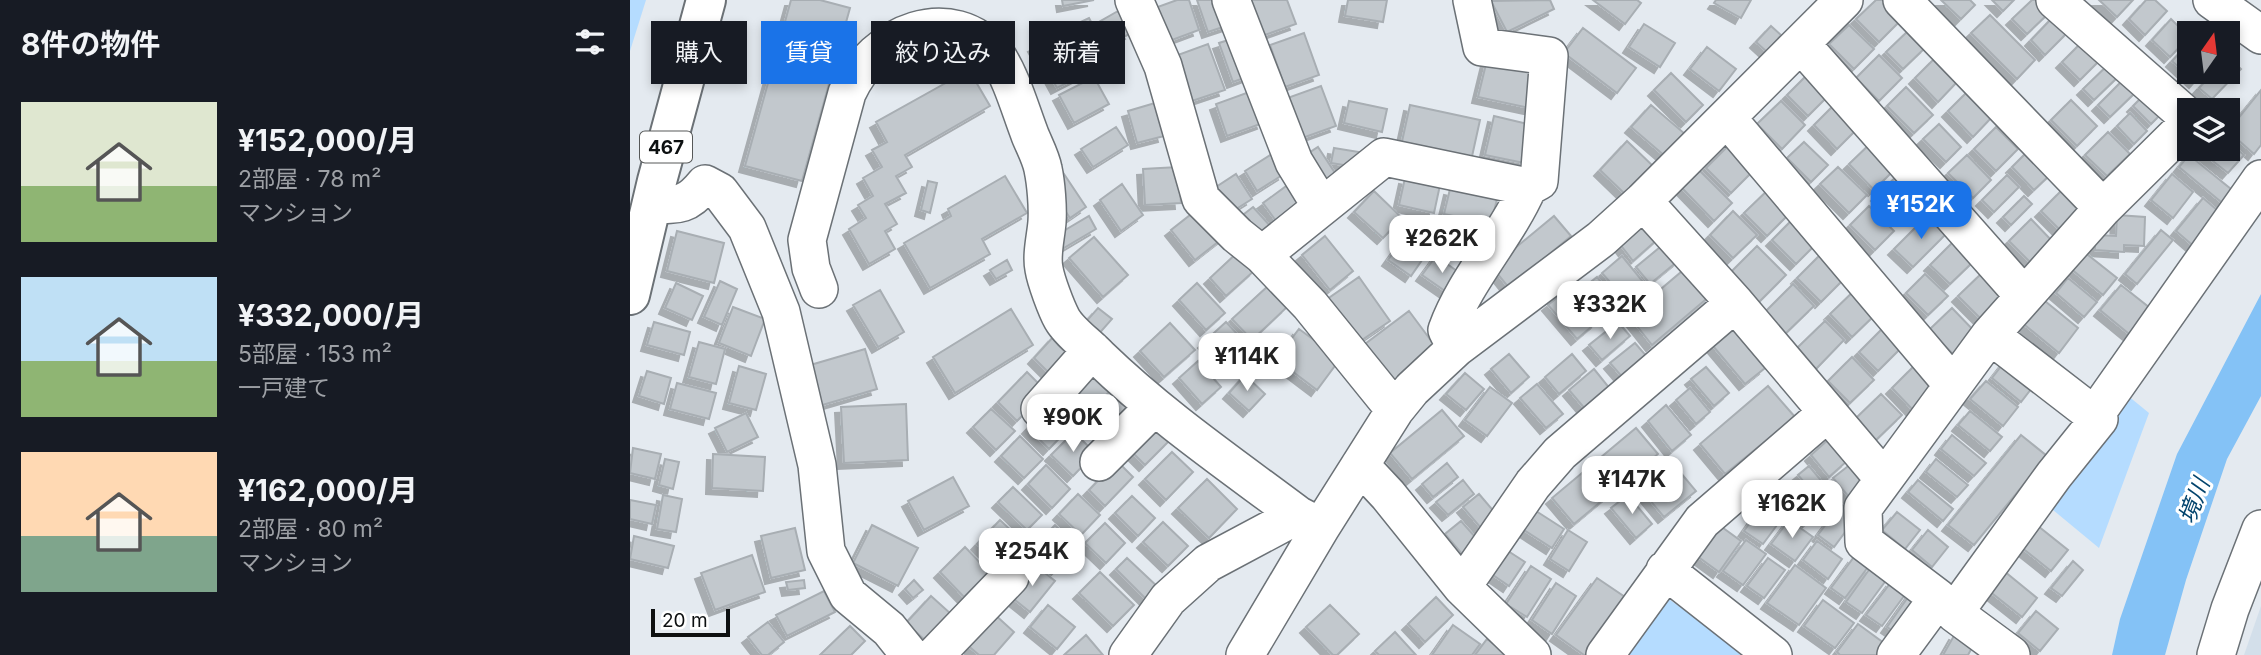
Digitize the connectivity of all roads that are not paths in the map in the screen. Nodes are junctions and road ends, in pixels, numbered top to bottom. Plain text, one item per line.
1 (706, 0) edge
2 (1231, 0) edge
3 (1472, 0) edge
4 (1844, 0) edge
5 (1902, 0) edge
6 (2055, 0) edge
7 (2212, 0) edge
8 (1139, 2) edge
9 (2261, 34) edge
10 (1801, 44) junction
11 (2177, 110) edge
12 (1727, 118) junction
13 (2177, 133) edge
14 (2261, 179) edge
15 (1528, 187) junction
16 (1643, 201) junction
17 (652, 204) junction
18 (1321, 206) junction
19 (2103, 208) junction
20 (1262, 255) junction
21 (819, 289) dead end
22 (630, 295) edge
23 (2024, 296) junction
24 (1735, 303) junction
25 (1990, 335) junction
26 (1456, 348) junction
27 (1092, 350) junction
28 (1952, 385) junction
29 (1154, 407) junction
30 (1040, 409) dead end
31 (1395, 410) junction
32 (1827, 413) junction
33 (2095, 415) junction
34 (1099, 463) dead end
35 (1360, 465) junction
36 (1884, 479) junction
37 (1309, 521) junction
38 (2261, 529) edge
39 (1665, 570) junction
40 (1010, 577) dead end
41 (1462, 587) junction
42 (1526, 653) edge
43 (910, 655) edge
44 (935, 655) edge
45 (1128, 655) edge
46 (1245, 655) edge
47 (1605, 655) edge
48 (1773, 655) edge
49 (1896, 655) edge
50 (2011, 655) edge
51 (2216, 655) edge

1 - 17 highway, 467
2 - 18 street
3 - 15 street
4 - 10 street
5 - 19 street
6 - 11 street
7 - 9 street
8 - 20 street
10 - 12 street
10 - 23 street
12 - 16 street
12 - 28 street
13 - 19 street
14 - 33 street
15 - 18 street
15 - 26 street
16 - 24 street
16 - 26 street
17 - 22 highway, 467
17 - 43 street
18 - 20 street
19 - 23 street
20 - 31 street
21 - 27 street
23 - 25 street
24 - 32 street
24 - 41 street
25 - 28 street
25 - 33 street
26 - 31 street
27 - 29 street
27 - 30 street
28 - 36 street
29 - 34 street
29 - 37 street
31 - 35 street
32 - 36 street
32 - 39 street
33 - 50 street
35 - 37 street
35 - 41 street
36 - 49 street
37 - 45 street
37 - 46 street
38 - 51 street
39 - 47 street
39 - 48 street
40 - 44 street
41 - 42 street

